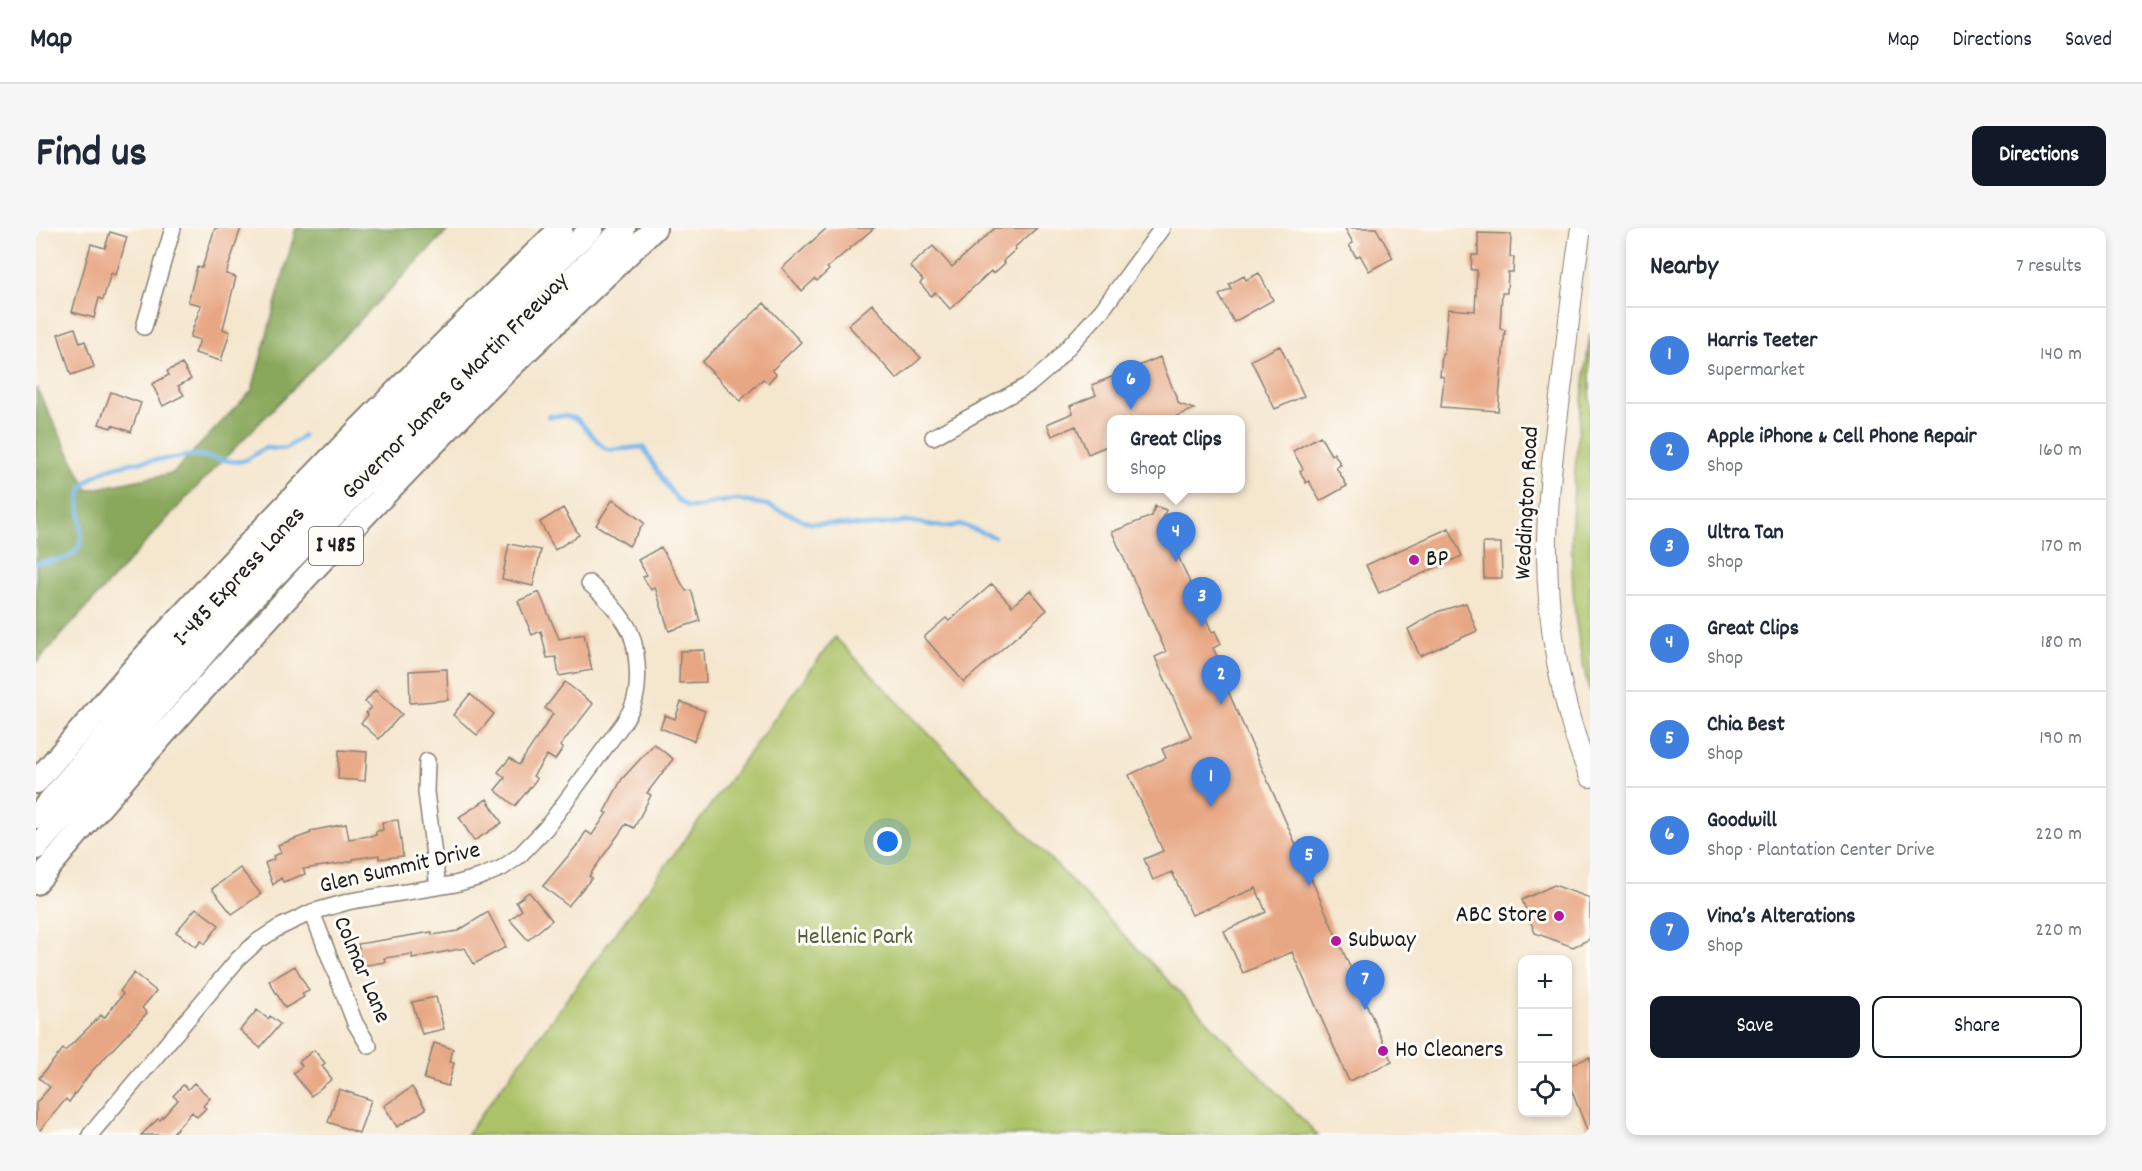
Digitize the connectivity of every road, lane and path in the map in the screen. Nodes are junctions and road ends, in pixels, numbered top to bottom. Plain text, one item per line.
1 (172, 228) edge
2 (561, 228) edge
3 (592, 228) edge
4 (624, 228) edge
5 (655, 228) edge
6 (1162, 228) edge
7 (1581, 228) edge
8 (144, 327) dead end
9 (933, 437) dead end
10 (588, 583) dead end
11 (427, 761) dead end
12 (1590, 777) edge
13 (36, 782) edge
14 (36, 817) edge
15 (36, 848) edge
16 (36, 883) edge
17 (438, 887) junction
18 (312, 912) junction
19 (369, 1046) dead end
20 (90, 1135) edge

1 - 8 street
2 - 13 highway, Governor James G Martin Freeway / I 485
3 - 14 highway, I-485 Express Lanes / I 485
4 - 15 highway, I-485 Express Lanes / I 485
5 - 16 highway, Governor James G Martin Freeway / I 485
6 - 9 street
7 - 12 main road, Weddington Road
10 - 17 street, Glen Summit Drive
11 - 17 street
17 - 18 street, Glen Summit Drive
18 - 19 street, Colmar Lane
18 - 20 street, Glen Summit Drive

